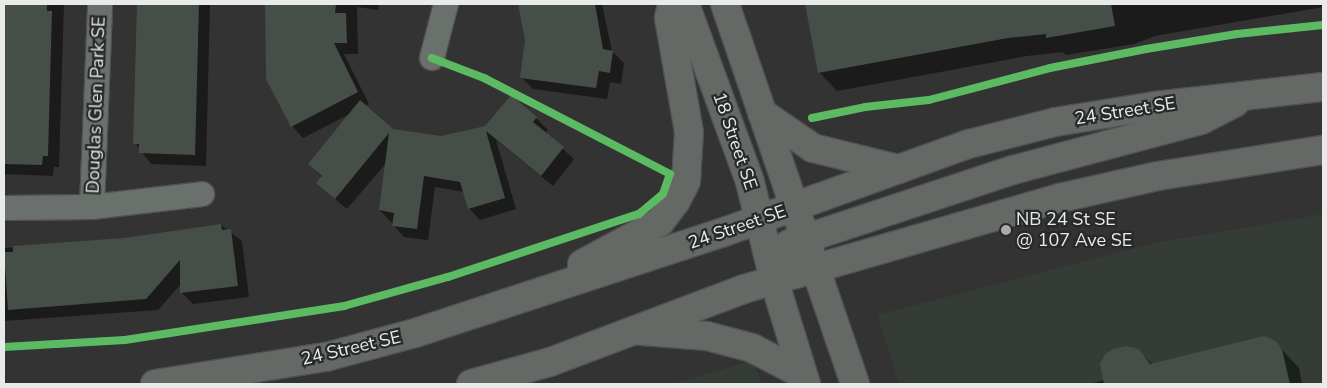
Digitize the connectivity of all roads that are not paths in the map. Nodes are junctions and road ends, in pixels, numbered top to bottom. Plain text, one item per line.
1 (100, 4) edge
2 (446, 4) edge
3 (672, 4) edge
4 (685, 4) edge
5 (725, 4) edge
6 (432, 58) dead end
7 (1323, 87) edge
8 (1255, 93) junction
9 (762, 113) junction
10 (1323, 150) edge
11 (898, 169) junction
12 (202, 194) dead end
13 (92, 207) junction
14 (795, 207) junction
15 (4, 208) edge
16 (760, 219) junction
17 (806, 238) junction
18 (818, 270) junction
19 (774, 280) junction
20 (517, 298) junction
21 (632, 331) junction
22 (804, 379) edge
23 (155, 384) edge
24 (471, 384) edge
25 (855, 384) edge

1 - 13 street, Douglas Glen Park SE
2 - 6 street
3 - 20 main road
4 - 16 main road, 18 Street SE
5 - 9 main road, 18 Street SE
7 - 8 main road, 24 Street SE
8 - 11 main road, 24 Street SE
8 - 17 main road, 24 Street SE
9 - 11 main road
9 - 14 main road, 18 Street SE
10 - 18 main road
11 - 14 main road, 24 Street SE
12 - 13 street, Douglas Glen Park SE
13 - 15 street, Douglas Glen Park SE
14 - 16 main road, 24 Street SE
14 - 17 main road, 18 Street SE
16 - 19 main road, 18 Street SE
16 - 20 main road, 24 Street SE
17 - 18 main road, 18 Street SE
17 - 19 main road, 24 Street SE
18 - 19 main road
18 - 25 main road, 18 Street SE
19 - 21 main road
19 - 22 main road, 18 Street SE
20 - 23 main road, 24 Street SE
21 - 22 main road
21 - 24 main road

